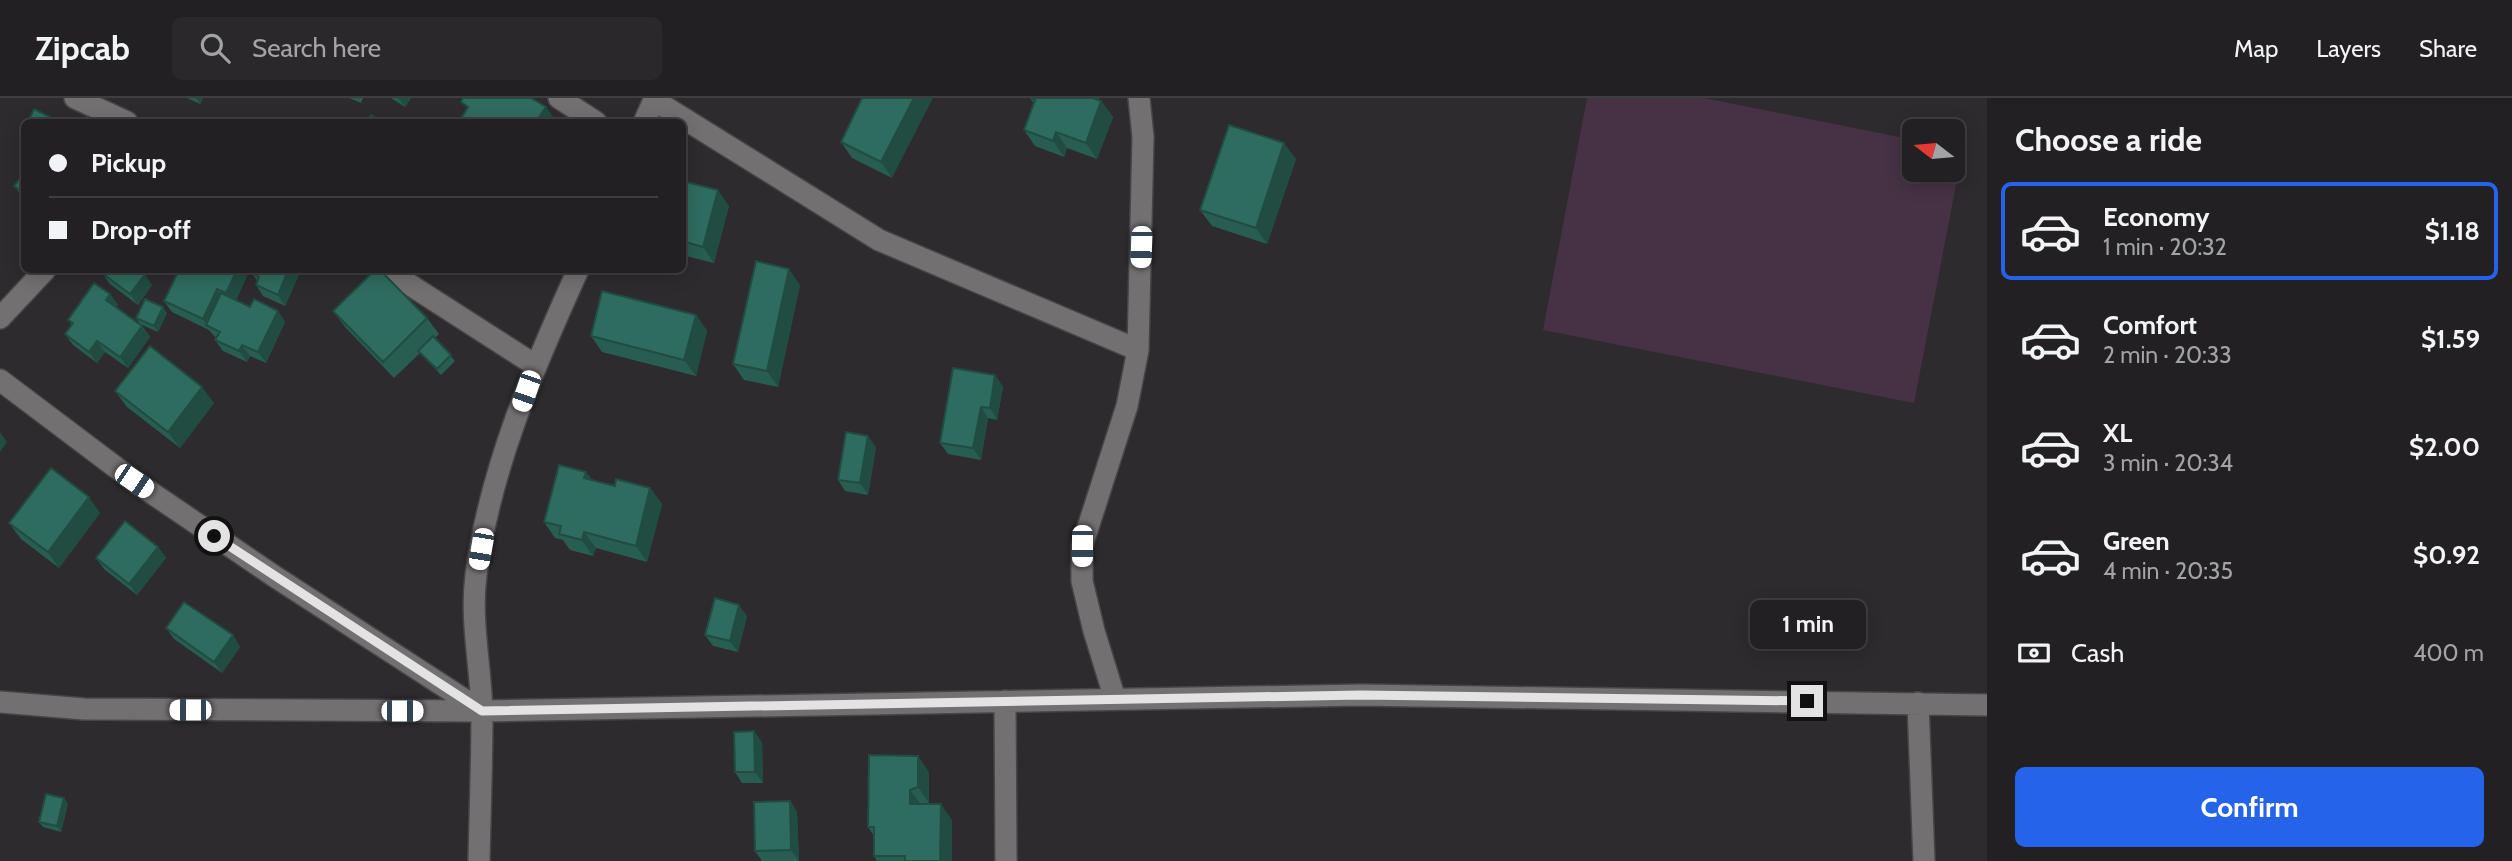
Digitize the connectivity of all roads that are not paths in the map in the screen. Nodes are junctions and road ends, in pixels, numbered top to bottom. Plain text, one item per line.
1 (75, 98) edge
2 (559, 98) edge
3 (1139, 98) edge
4 (655, 99) edge
5 (120, 119) edge
6 (591, 119) edge
7 (645, 119) edge
8 (42, 273) edge
9 (392, 273) edge
10 (577, 273) edge
11 (0, 318) edge
12 (1138, 350) junction
13 (535, 365) junction
14 (0, 380) edge
15 (1115, 699) junction
16 (2, 700) edge
17 (1005, 701) junction
18 (1918, 703) junction
19 (1987, 705) edge
20 (482, 711) junction
21 (479, 861) edge
22 (1006, 861) edge
23 (1924, 861) edge

1 - 5 street
2 - 6 street
3 - 12 street
4 - 7 street
4 - 12 street
8 - 11 street
9 - 13 street
10 - 13 street
12 - 15 street
13 - 20 street
14 - 20 street
15 - 17 street
15 - 18 street
16 - 20 street
17 - 20 street
17 - 22 street
18 - 19 street
18 - 23 street
20 - 21 street

